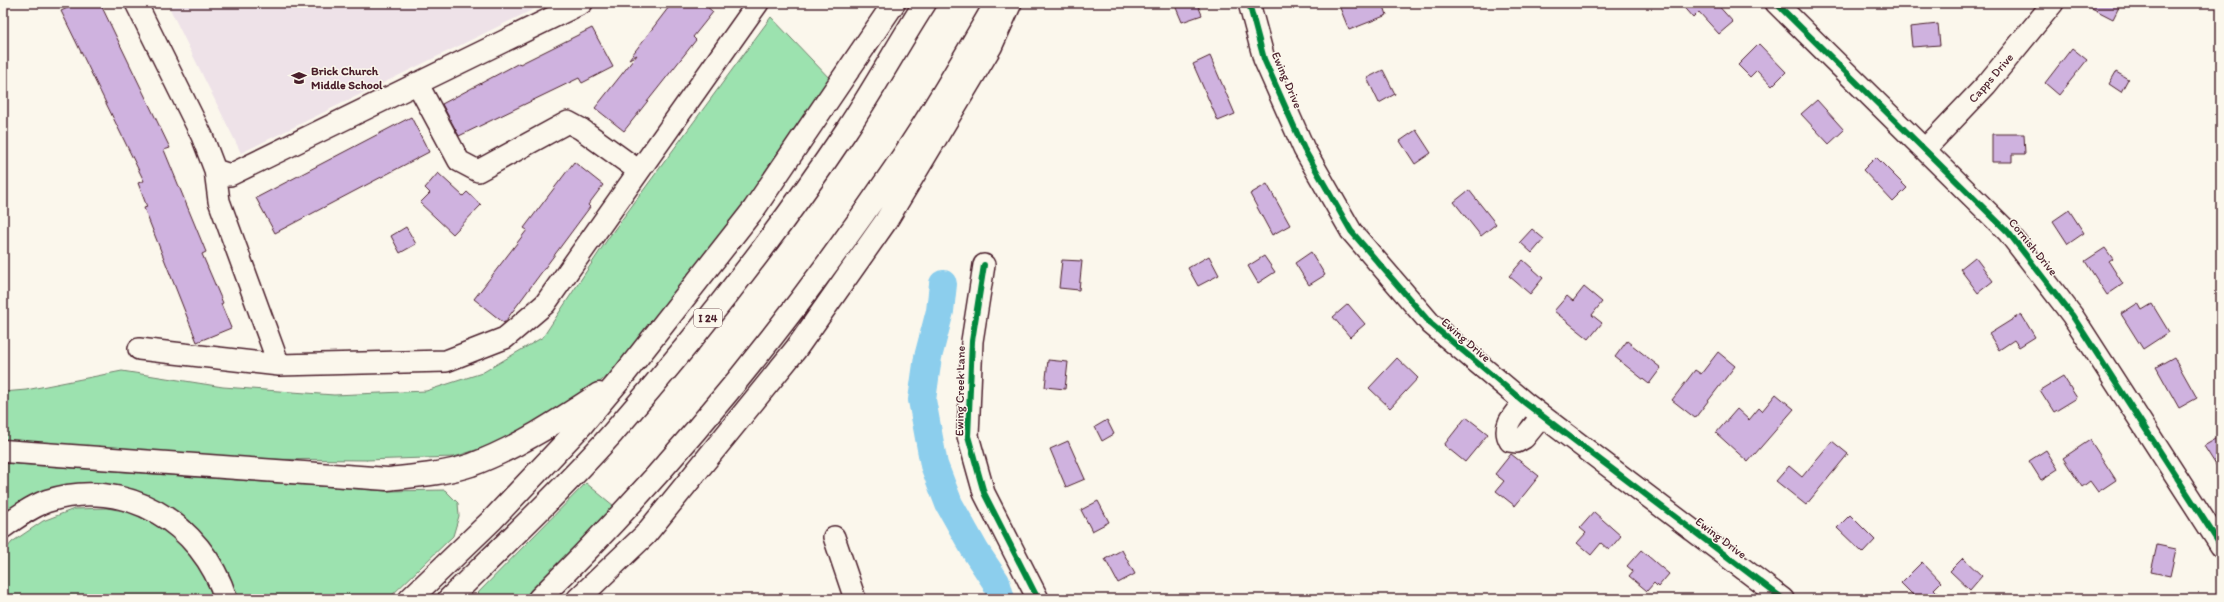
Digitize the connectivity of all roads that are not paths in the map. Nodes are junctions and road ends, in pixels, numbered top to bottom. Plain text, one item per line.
1 (136, 3) edge
2 (582, 3) edge
3 (758, 3) edge
4 (894, 3) edge
5 (924, 3) edge
6 (996, 3) edge
7 (1010, 3) edge
8 (1249, 3) edge
9 (1776, 3) edge
10 (2053, 3) edge
11 (417, 83) junction
12 (1925, 149) junction
13 (215, 170) junction
14 (639, 172) junction
15 (984, 265) dead end
16 (139, 349) dead end
17 (279, 365) junction
18 (619, 381) junction
19 (1524, 402) junction
20 (1542, 416) junction
21 (3, 451) edge
22 (3, 528) edge
23 (645, 535) junction
24 (834, 537) dead end
25 (2221, 546) edge
26 (226, 599) edge
27 (410, 599) edge
28 (449, 599) edge
29 (538, 599) edge
30 (578, 599) edge
31 (596, 599) edge
32 (855, 599) edge
33 (1038, 599) edge
34 (1783, 599) edge

1 - 13 street
2 - 11 street
3 - 14 street
4 - 18 highway
5 - 28 highway, I 24
6 - 29 highway
7 - 23 highway
8 - 19 street, Ewing Drive
9 - 12 street, Cornish Drive
10 - 12 street, Capps Drive
11 - 13 street
11 - 14 street
12 - 25 street, Cornish Drive
13 - 17 street
14 - 17 street
15 - 33 street, Ewing Creek Lane
16 - 17 street
18 - 21 highway
18 - 27 highway
19 - 20 street, Ewing Drive
19 - 20 street
20 - 34 street, Ewing Drive
22 - 26 highway
23 - 30 highway
23 - 31 highway
24 - 32 street

